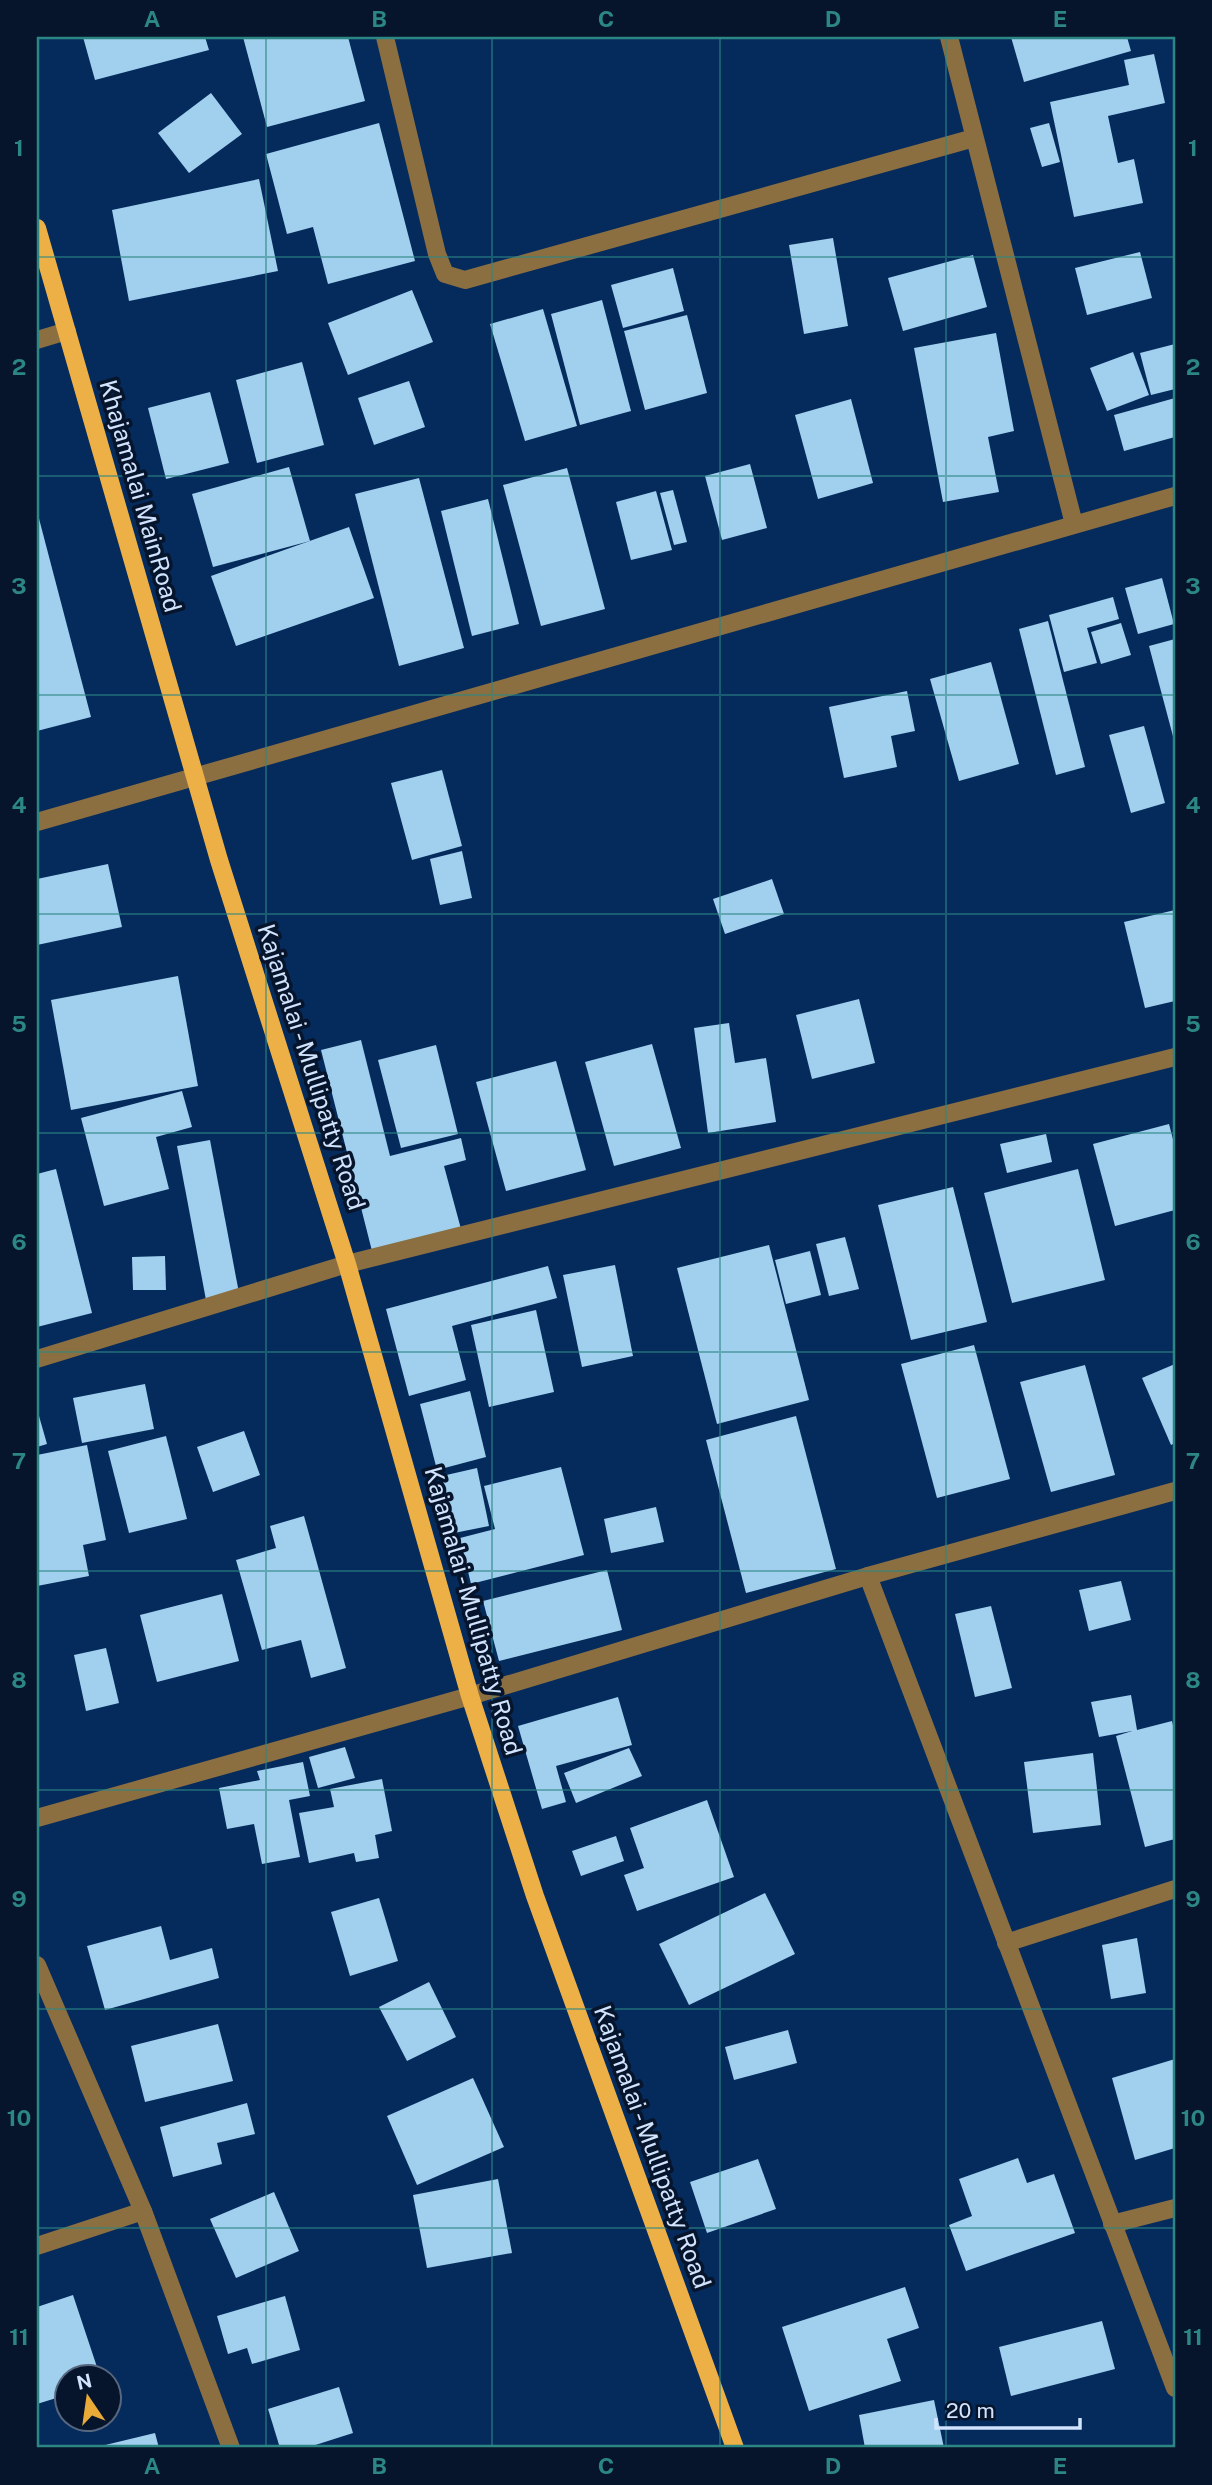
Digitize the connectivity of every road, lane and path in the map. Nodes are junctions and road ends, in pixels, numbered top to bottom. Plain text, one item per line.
1 (385, 37) edge
2 (949, 37) edge
3 (974, 138) junction
4 (37, 228) edge
5 (67, 331) junction
6 (37, 341) edge
7 (1175, 496) edge
8 (1074, 524) junction
9 (195, 778) junction
10 (37, 822) edge
11 (1175, 1057) edge
12 (347, 1264) junction
13 (37, 1359) edge
14 (1175, 1491) edge
15 (868, 1576) junction
16 (470, 1696) junction
17 (37, 1818) edge
18 (1175, 1889) edge
19 (1006, 1943) junction
20 (37, 1965) edge
21 (1175, 2208) edge
22 (143, 2211) junction
23 (1112, 2224) junction
24 (37, 2246) edge
25 (1175, 2388) edge
26 (231, 2448) edge
27 (735, 2448) edge

1 - 3 street
2 - 3 street
3 - 8 street
4 - 5 main road, Khajamalai MainRoad
5 - 6 street
5 - 9 main road, Khajamalai MainRoad
7 - 8 street
8 - 9 street
9 - 10 street
9 - 12 main road, Kajamalai - Mullipatty Road
11 - 12 street
12 - 13 street
12 - 16 main road, Kajamalai - Mullipatty Road
14 - 15 street
15 - 16 street
15 - 19 street
16 - 17 street
16 - 27 main road, Kajamalai - Mullipatty Road
18 - 19 street
19 - 23 street
20 - 22 street
21 - 23 street
22 - 24 street
22 - 26 street
23 - 25 street

